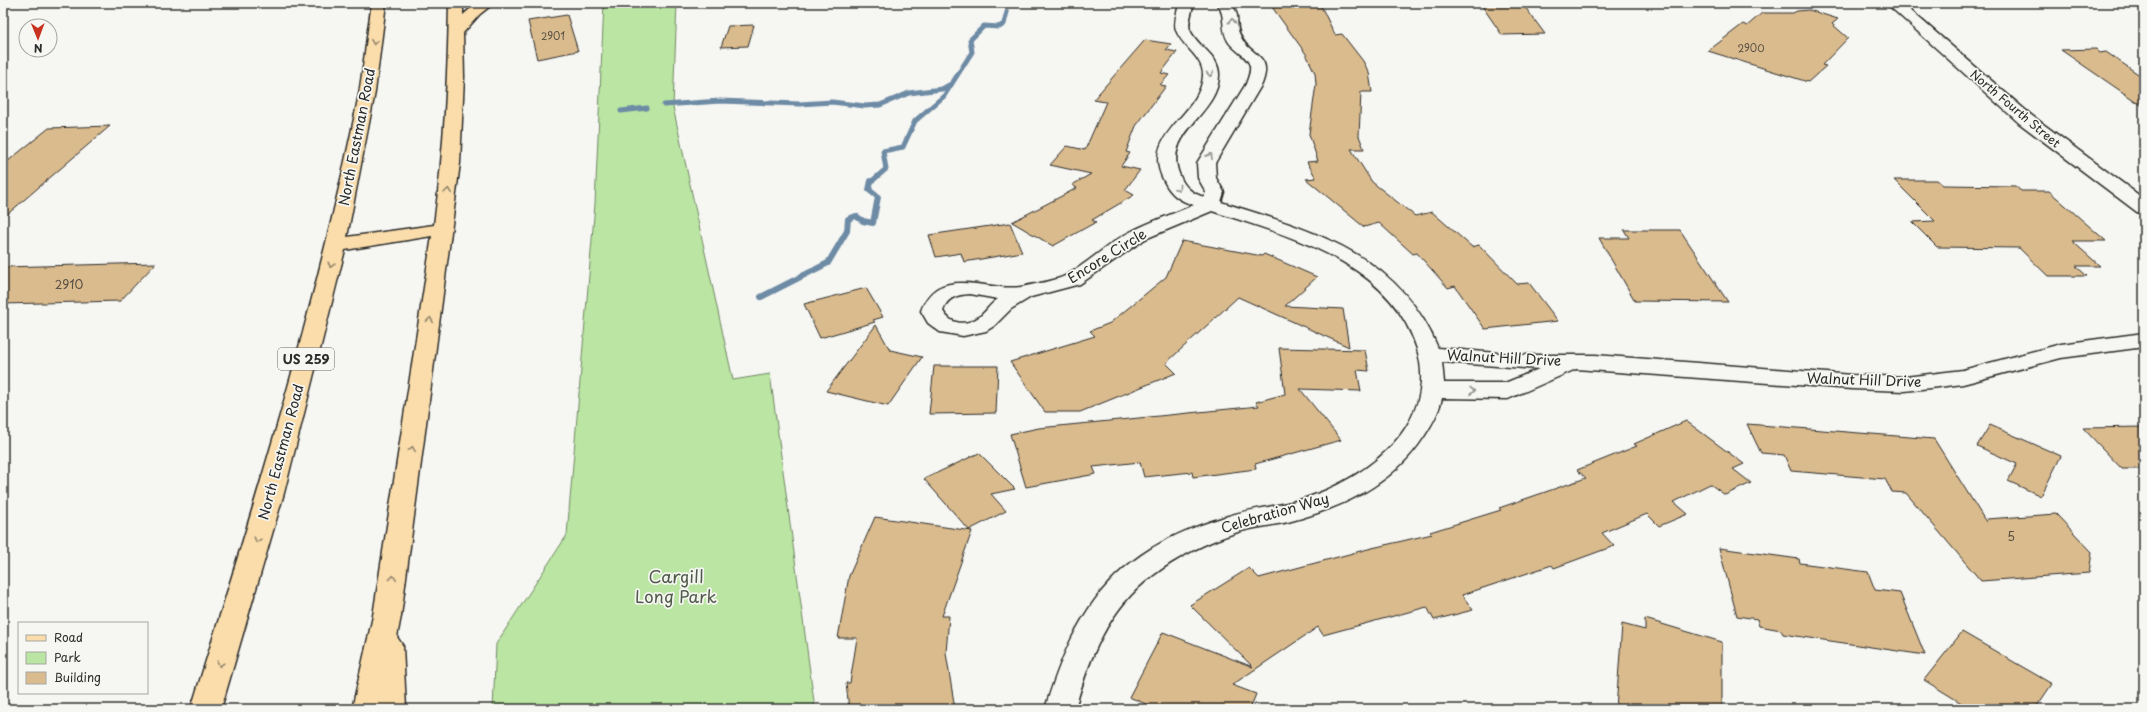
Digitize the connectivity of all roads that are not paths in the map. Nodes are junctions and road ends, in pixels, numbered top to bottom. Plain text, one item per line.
1 (380, 3) edge
2 (456, 3) edge
3 (487, 3) edge
4 (1186, 3) edge
5 (1224, 3) edge
6 (1893, 3) edge
7 (456, 32) junction
8 (1221, 49) junction
9 (1219, 106) junction
10 (1211, 205) junction
11 (2144, 208) edge
12 (443, 229) junction
13 (336, 245) junction
14 (1024, 293) dead end
15 (2144, 340) edge
16 (1429, 354) junction
17 (1579, 362) junction
18 (1433, 390) junction
19 (387, 616) junction
20 (206, 709) edge
21 (367, 709) edge
22 (391, 709) edge
23 (1060, 709) edge

1 -> 13 main road, North Eastman Road / US 259
2 - 7 main road
3 - 7 main road
4 - 8 street, Celebration Way
8 -> 5 street, Celebration Way
6 - 11 street, North Fourth Street
12 -> 7 main road
8 -> 9 street, Celebration Way
8 - 9 street, Celebration Way
10 -> 9 street, Celebration Way
9 -> 10 street, Celebration Way
10 - 14 street, Encore Circle
10 - 16 street, Celebration Way
12 - 13 main road
19 -> 12 main road
13 -> 20 main road, North Eastman Road / US 259
15 - 17 street, Walnut Hill Drive
16 - 17 street, Walnut Hill Drive
16 - 18 street, Celebration Way
18 -> 17 street, Walnut Hill Drive
18 - 23 street, Celebration Way
19 - 21 main road
19 - 22 main road

